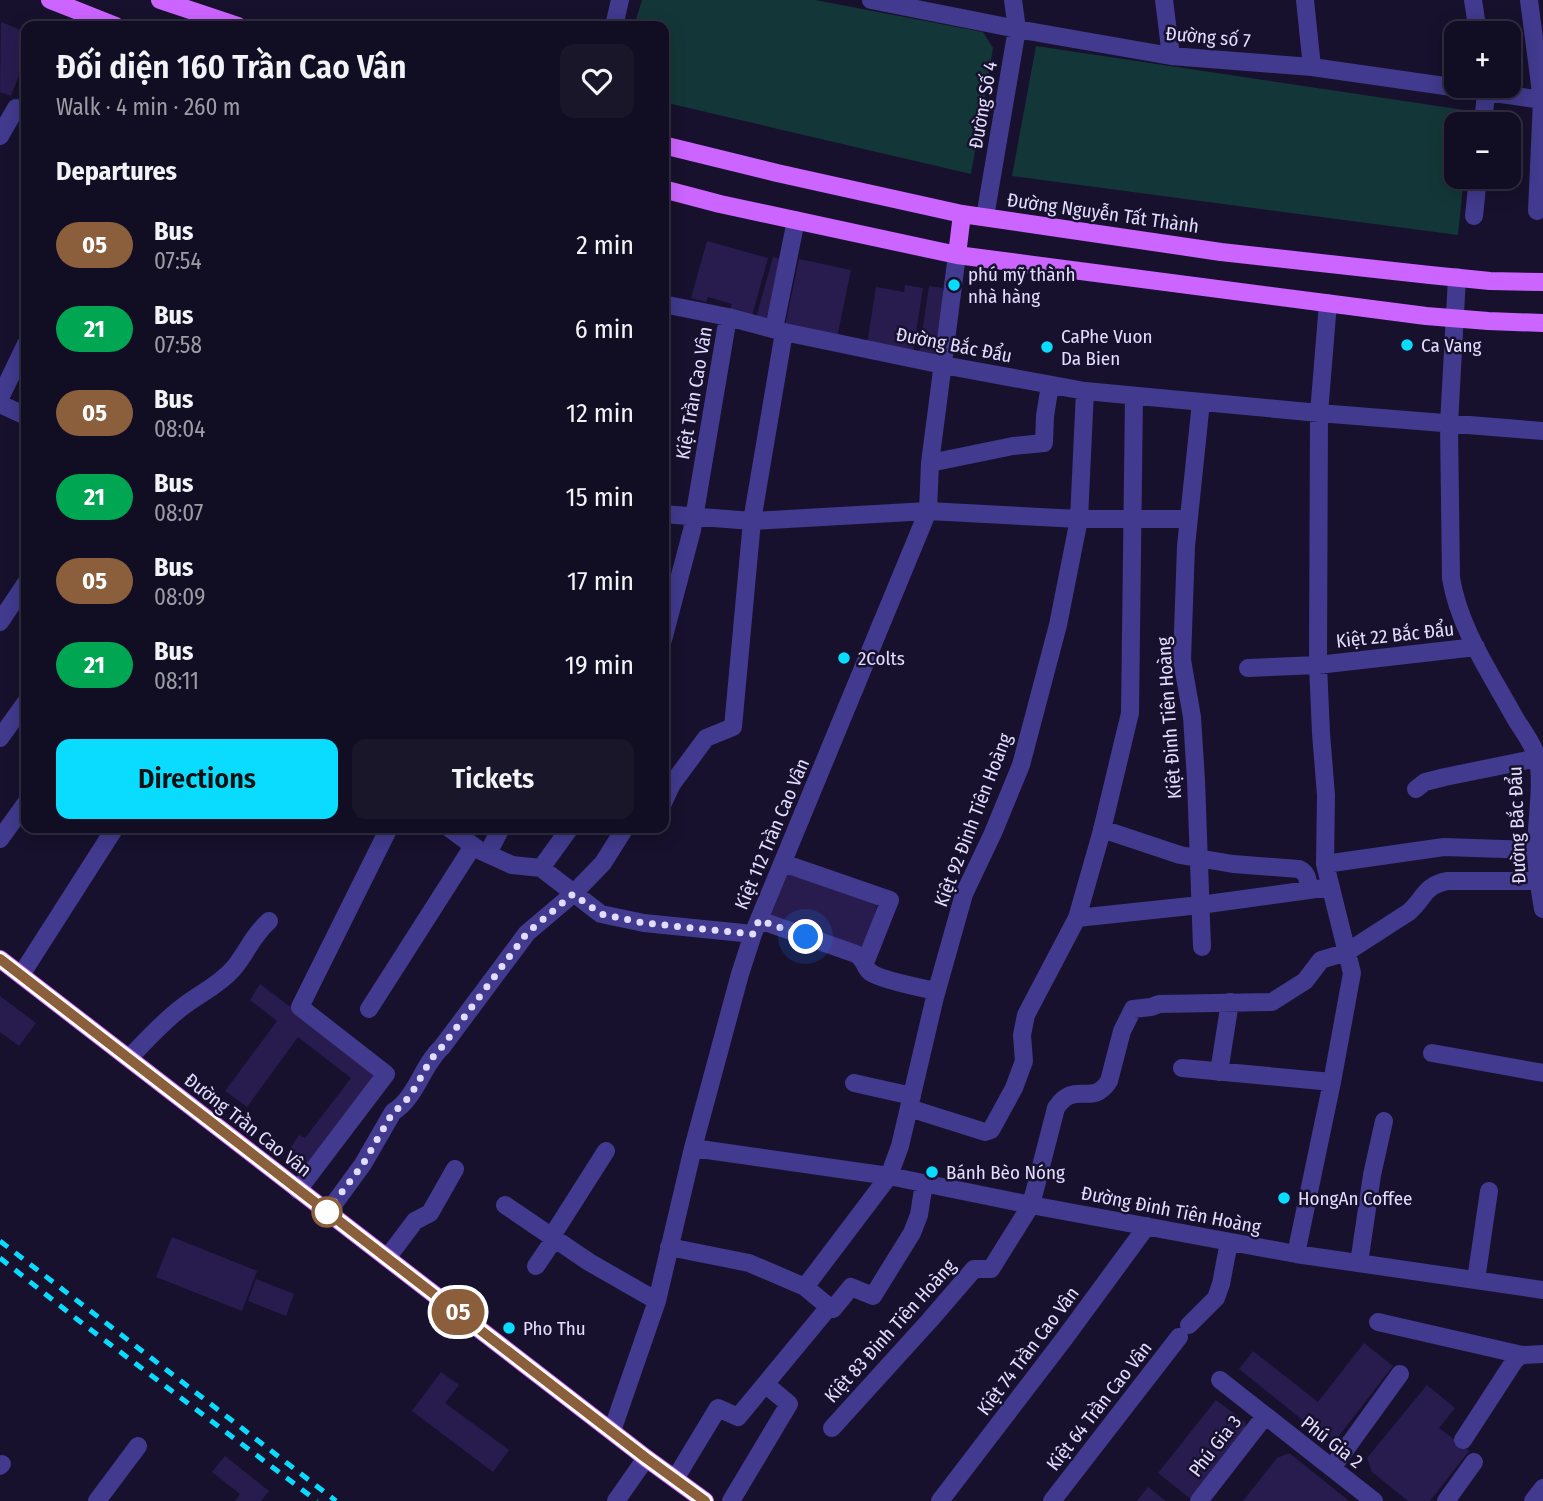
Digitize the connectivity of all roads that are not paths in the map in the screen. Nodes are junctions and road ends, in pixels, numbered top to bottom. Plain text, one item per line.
1 (50, 0) edge
2 (160, 0) edge
3 (620, 0) edge
4 (871, 0) edge
5 (1013, 0) edge
6 (1164, 0) edge
7 (1305, 0) edge
8 (1473, 0) edge
9 (1529, 0) edge
10 (103, 21) edge
11 (223, 21) edge
12 (615, 21) edge
13 (1476, 21) edge
14 (1017, 29) junction
15 (1171, 56) junction
16 (1312, 66) junction
17 (1444, 83) edge
18 (1521, 96) edge
19 (1543, 100) edge
20 (14, 107) edge
21 (0, 136) edge
22 (669, 146) edge
23 (1477, 189) edge
24 (669, 191) edge
25 (1537, 211) dead end
26 (962, 214) junction
27 (1474, 216) dead end
28 (985, 217) junction
29 (796, 220) junction
30 (957, 255) junction
31 (1457, 277) junction
32 (1543, 282) edge
33 (1328, 303) junction
34 (669, 305) edge
35 (728, 317) junction
36 (1454, 319) junction
37 (1543, 323) edge
38 (779, 331) junction
39 (21, 354) edge
40 (943, 365) junction
41 (1049, 385) junction
42 (1085, 391) junction
43 (1134, 396) junction
44 (0, 398) edge
45 (1201, 402) junction
46 (0, 404) edge
47 (1319, 413) junction
48 (21, 414) edge
49 (1449, 424) junction
50 (1543, 431) edge
51 (930, 463) junction
52 (928, 511) junction
53 (669, 514) edge
54 (694, 516) junction
55 (1079, 519) junction
56 (1189, 519) junction
57 (1132, 520) junction
58 (752, 521) junction
59 (21, 590) edge
60 (669, 616) edge
61 (0, 622) edge
62 (1476, 647) junction
63 (1318, 665) junction
64 (1248, 668) dead end
65 (21, 709) edge
66 (0, 738) edge
67 (1540, 758) edge
68 (1416, 789) dead end
69 (669, 790) edge
70 (1541, 799) edge
71 (21, 810) edge
72 (1102, 829) junction
73 (113, 833) edge
74 (387, 833) edge
75 (456, 833) edge
76 (496, 833) edge
77 (566, 833) edge
78 (622, 833) edge
79 (0, 839) edge
80 (481, 850) junction
81 (1536, 850) junction
82 (1199, 859) junction
83 (783, 863) junction
84 (1325, 864) junction
85 (541, 868) junction
86 (1538, 881) junction
87 (1331, 887) junction
88 (1309, 890) junction
89 (573, 894) junction
90 (1200, 905) junction
91 (1543, 909) edge
92 (1077, 918) junction
93 (269, 921) dead end
94 (756, 927) junction
95 (1202, 947) dead end
96 (1347, 952) junction
97 (0, 959) edge
98 (865, 963) junction
99 (21, 975) junction
100 (936, 991) junction
101 (1230, 1002) junction
102 (369, 1009) dead end
103 (1432, 1053) dead end
104 (129, 1058) junction
105 (1182, 1068) dead end
106 (1219, 1072) junction
107 (1543, 1073) edge
108 (1332, 1082) junction
109 (854, 1083) dead end
110 (910, 1102) junction
111 (1384, 1121) dead end
112 (693, 1148) junction
113 (606, 1151) dead end
114 (454, 1169) dead end
115 (889, 1176) junction
116 (924, 1183) junction
117 (299, 1190) junction
118 (1489, 1191) dead end
119 (505, 1205) dead end
120 (1031, 1205) junction
121 (328, 1212) junction
122 (1147, 1226) junction
123 (553, 1237) junction
124 (1229, 1242) junction
125 (669, 1247) junction
126 (1296, 1254) junction
127 (387, 1258) junction
128 (1359, 1263) junction
129 (536, 1266) dead end
130 (1476, 1280) junction
131 (805, 1287) junction
132 (1543, 1290) edge
133 (657, 1301) junction
134 (829, 1307) junction
135 (1378, 1322) dead end
136 (1543, 1354) edge
137 (1522, 1355) junction
138 (1400, 1374) dead end
139 (1220, 1380) dead end
140 (765, 1384) junction
141 (1265, 1416) junction
142 (832, 1428) dead end
143 (612, 1431) junction
144 (1463, 1440) dead end
145 (138, 1446) dead end
146 (646, 1458) junction
147 (1474, 1462) dead end
148 (1332, 1468) junction
149 (675, 1479) junction
150 (1543, 1488) edge
151 (97, 1501) edge
152 (616, 1501) edge
153 (705, 1501) edge
154 (731, 1501) edge
155 (940, 1501) edge
156 (1052, 1501) edge
157 (1199, 1501) edge
158 (1374, 1501) edge
159 (1446, 1501) edge
160 (1533, 1501) edge

1 - 10 main road
2 - 11 main road
3 - 12 street
4 - 14 street, Đường số 7
5 - 14 street, Đường Số 4
6 - 15 street
7 - 16 street
8 - 13 street
9 - 19 street
14 - 15 street, Đường số 7
14 - 28 street, Đường Số 4
15 - 16 street, Đường số 7
16 - 17 street, Đường số 7
18 - 19 street, Đường số 7
19 - 25 street
20 - 21 street
22 - 26 main road, Đường Nguyễn Tất Thành
23 - 27 street
24 - 29 main road
26 - 28 main road, Đường Nguyễn Tất Thành
26 - 30 main road
28 - 31 main road, Đường Nguyễn Tất Thành
29 - 30 main road
29 - 38 street
30 - 33 main road
30 - 40 street, Kiệt 112 Trần Cao Vân
31 - 32 main road, Đường Nguyễn Tất Thành
31 - 36 street, Đường Bắc Đẩu
33 - 36 main road
33 - 47 street
34 - 35 street, Đường Bắc Đẩu
35 - 38 street, Đường Bắc Đẩu
35 - 54 street, Kiệt Trần Cao Vân
36 - 37 main road
36 - 49 street, Đường Bắc Đẩu
38 - 40 street, Đường Bắc Đẩu
38 - 58 street
39 - 44 street
40 - 41 street, Đường Bắc Đẩu
40 - 51 street, Kiệt 112 Trần Cao Vân
41 - 42 street, Đường Bắc Đẩu
41 - 51 street
42 - 43 street, Đường Bắc Đẩu
42 - 55 street, Kiệt 92 Đinh Tiên Hoàng
43 - 45 street, Đường Bắc Đẩu
43 - 57 street
45 - 47 street, Đường Bắc Đẩu
45 - 56 street, Kiệt Đinh Tiên Hoàng
46 - 48 street
47 - 49 street, Đường Bắc Đẩu
47 - 63 street
49 - 50 street, Đường Bắc Đẩu
49 - 62 street, Đường Bắc Đẩu
51 - 52 street, Kiệt 112 Trần Cao Vân
52 - 55 street
52 - 58 street
52 - 83 street, Kiệt 112 Trần Cao Vân
53 - 54 street
54 - 58 street
54 - 60 street, Kiệt Trần Cao Vân
55 - 57 street
55 - 100 street, Kiệt 92 Đinh Tiên Hoàng
56 - 57 street
56 - 82 street, Kiệt Đinh Tiên Hoàng
57 - 72 street
58 - 69 street
59 - 61 street
62 - 63 street, Kiệt 22 Bắc Đẩu
62 - 67 street, Đường Bắc Đẩu
63 - 64 street, Kiệt 22 Bắc Đẩu
63 - 84 street
65 - 66 street
67 - 68 street
67 - 70 street, Đường Bắc Đẩu
70 - 81 street, Đường Bắc Đẩu
71 - 79 street
72 - 82 street
72 - 92 street
73 - 99 street
74 - 117 street
75 - 80 street
76 - 80 street
77 - 85 street
78 - 89 street
80 - 85 street
80 - 102 street
81 - 84 street
81 - 86 street, Đường Bắc Đẩu
82 - 88 street
82 - 90 street, Kiệt Đinh Tiên Hoàng
83 - 94 street, Kiệt 112 Trần Cao Vân
83 - 98 street
84 - 87 street
85 - 89 street
86 - 91 street, Đường Bắc Đẩu
86 - 96 street
87 - 88 street
87 - 96 street
88 - 90 street
89 - 94 street
89 - 121 street
90 - 92 street
90 - 95 street, Kiệt Đinh Tiên Hoàng
92 - 110 street
93 - 104 street
94 - 98 street
94 - 112 street, Kiệt 112 Trần Cao Vân
96 - 101 street
96 - 108 street
97 - 99 main road, Đường Trần Cao Vân
98 - 100 street
99 - 104 main road, Đường Trần Cao Vân
100 - 110 street, Kiệt 92 Đinh Tiên Hoàng
101 - 106 street
101 - 120 street
103 - 107 street
104 - 117 main road, Đường Trần Cao Vân
105 - 106 street
106 - 108 street
108 - 126 street
109 - 110 street
110 - 115 street, Kiệt 92 Đinh Tiên Hoàng
111 - 128 street
112 - 115 street, Đường Đinh Tiên Hoàng
112 - 125 street, Kiệt 112 Trần Cao Vân
113 - 123 street
114 - 127 street
115 - 116 street, Đường Đinh Tiên Hoàng
115 - 131 street, Kiệt 92 Đinh Tiên Hoàng
116 - 120 street, Đường Đinh Tiên Hoàng
116 - 134 street
117 - 121 main road, Đường Trần Cao Vân
118 - 130 street
119 - 123 street
120 - 122 street, Đường Đinh Tiên Hoàng
120 - 142 street, Kiệt 83 Đinh Tiên Hoàng
121 - 127 main road, Đường Trần Cao Vân
122 - 124 street, Đường Đinh Tiên Hoàng
122 - 155 street, Kiệt 74 Trần Cao Vân
123 - 129 street
123 - 133 street
124 - 126 street, Đường Đinh Tiên Hoàng
124 - 156 street, Kiệt 64 Trần Cao Vân
125 - 131 street
125 - 133 street, Kiệt 112 Trần Cao Vân
126 - 128 street, Đường Đinh Tiên Hoàng
127 - 143 main road, Đường Trần Cao Vân
128 - 130 street, Đường Đinh Tiên Hoàng
130 - 132 street, Đường Đinh Tiên Hoàng
131 - 134 street
133 - 143 street, Kiệt 112 Trần Cao Vân
134 - 140 street
135 - 137 street
136 - 137 street
137 - 144 street
138 - 148 street
139 - 141 street, Phú Gia 2
140 - 149 street
140 - 154 street
141 - 148 street, Phú Gia 2
141 - 157 street, Phú Gia 3
143 - 146 main road, Đường Trần Cao Vân
145 - 151 street
146 - 149 main road, Đường Trần Cao Vân
146 - 152 street
147 - 159 street
148 - 158 street, Phú Gia 2
149 - 153 main road, Đường Trần Cao Vân
150 - 160 street

